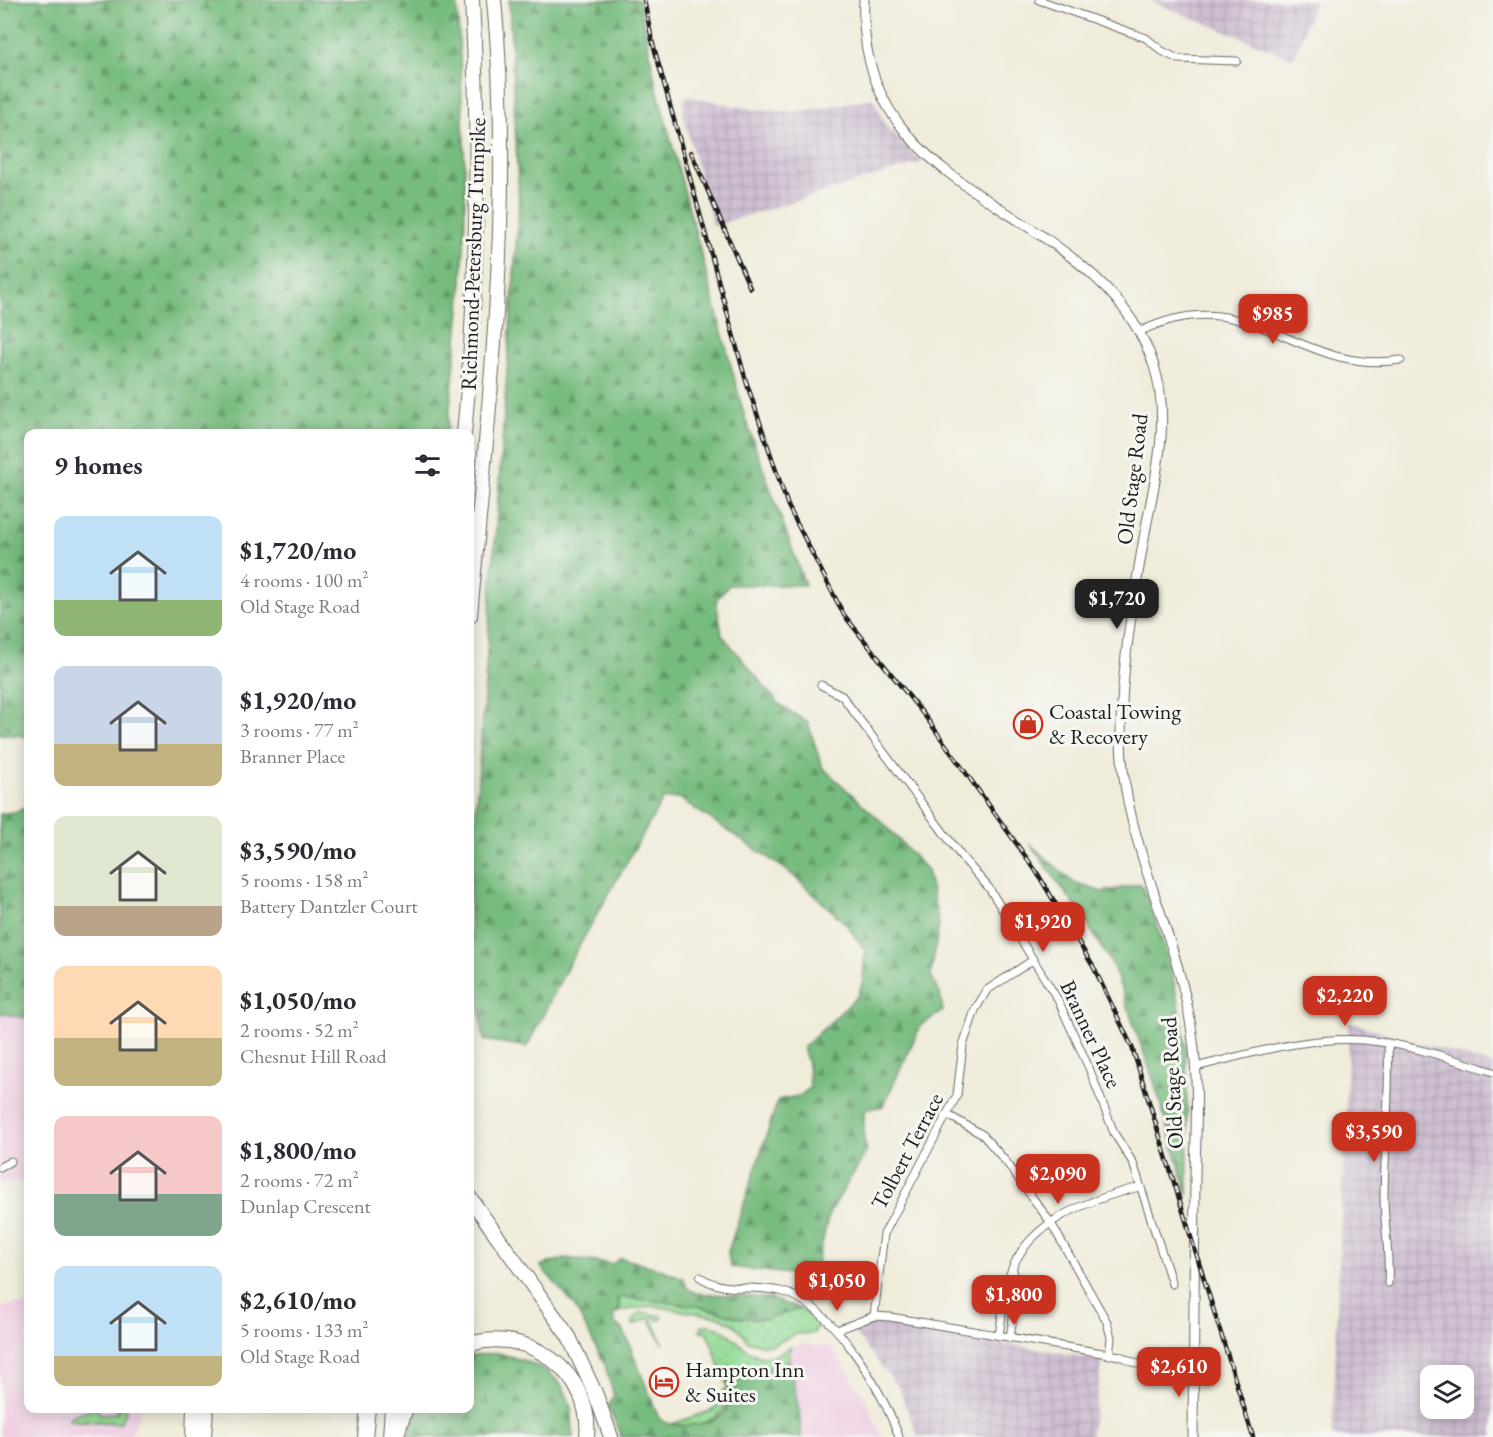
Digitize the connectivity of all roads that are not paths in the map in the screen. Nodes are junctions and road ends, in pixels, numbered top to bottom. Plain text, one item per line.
1 (472, 0) edge
2 (494, 0) edge
3 (864, 0) edge
4 (1039, 0) edge
5 (1237, 61) dead end
6 (1139, 332) junction
7 (1401, 360) dead end
8 (464, 429) edge
9 (474, 568) edge
10 (821, 685) dead end
11 (1033, 960) junction
12 (1388, 1043) junction
13 (1195, 1067) junction
14 (1493, 1072) edge
15 (948, 1115) junction
16 (11, 1161) dead end
17 (0, 1167) edge
18 (1139, 1187) junction
19 (474, 1204) edge
20 (1051, 1223) junction
21 (1013, 1270) junction
22 (700, 1277) dead end
23 (1388, 1283) dead end
24 (1172, 1284) dead end
25 (874, 1316) junction
26 (837, 1330) junction
27 (999, 1336) junction
28 (1010, 1338) junction
29 (474, 1343) edge
30 (1109, 1355) junction
31 (1193, 1380) junction
32 (194, 1413) edge
33 (206, 1413) edge
34 (367, 1413) edge
35 (392, 1413) edge
36 (404, 1413) edge
37 (193, 1437) edge
38 (204, 1437) edge
39 (365, 1437) edge
40 (390, 1437) edge
41 (396, 1437) edge
42 (587, 1437) edge
43 (611, 1437) edge
44 (899, 1437) edge
45 (1193, 1437) edge

1 - 8 highway, Richmond-Petersburg Turnpike
2 - 9 highway, Richmond-Petersburg Turnpike
3 - 6 street, Old Stage Road
4 - 5 street
6 - 7 street
6 - 13 street, Old Stage Road
10 - 11 street, Branner Place
11 - 15 street, Tolbert Terrace
11 - 18 street, Branner Place
12 - 13 street
12 - 14 street
12 - 23 street
13 - 31 street, Old Stage Road
15 - 20 street
15 - 25 street, Tolbert Terrace
16 - 17 street
18 - 20 street
18 - 24 street, Branner Place
19 - 43 highway
20 - 21 street
20 - 30 street
21 - 27 street
21 - 28 street
22 - 26 street
25 - 26 street
25 - 27 street
26 - 44 street
27 - 28 street
28 - 30 street
29 - 42 highway
30 - 31 street
31 - 45 street, Old Stage Road
32 - 37 highway
33 - 38 highway
34 - 39 highway
35 - 40 highway
36 - 41 highway

